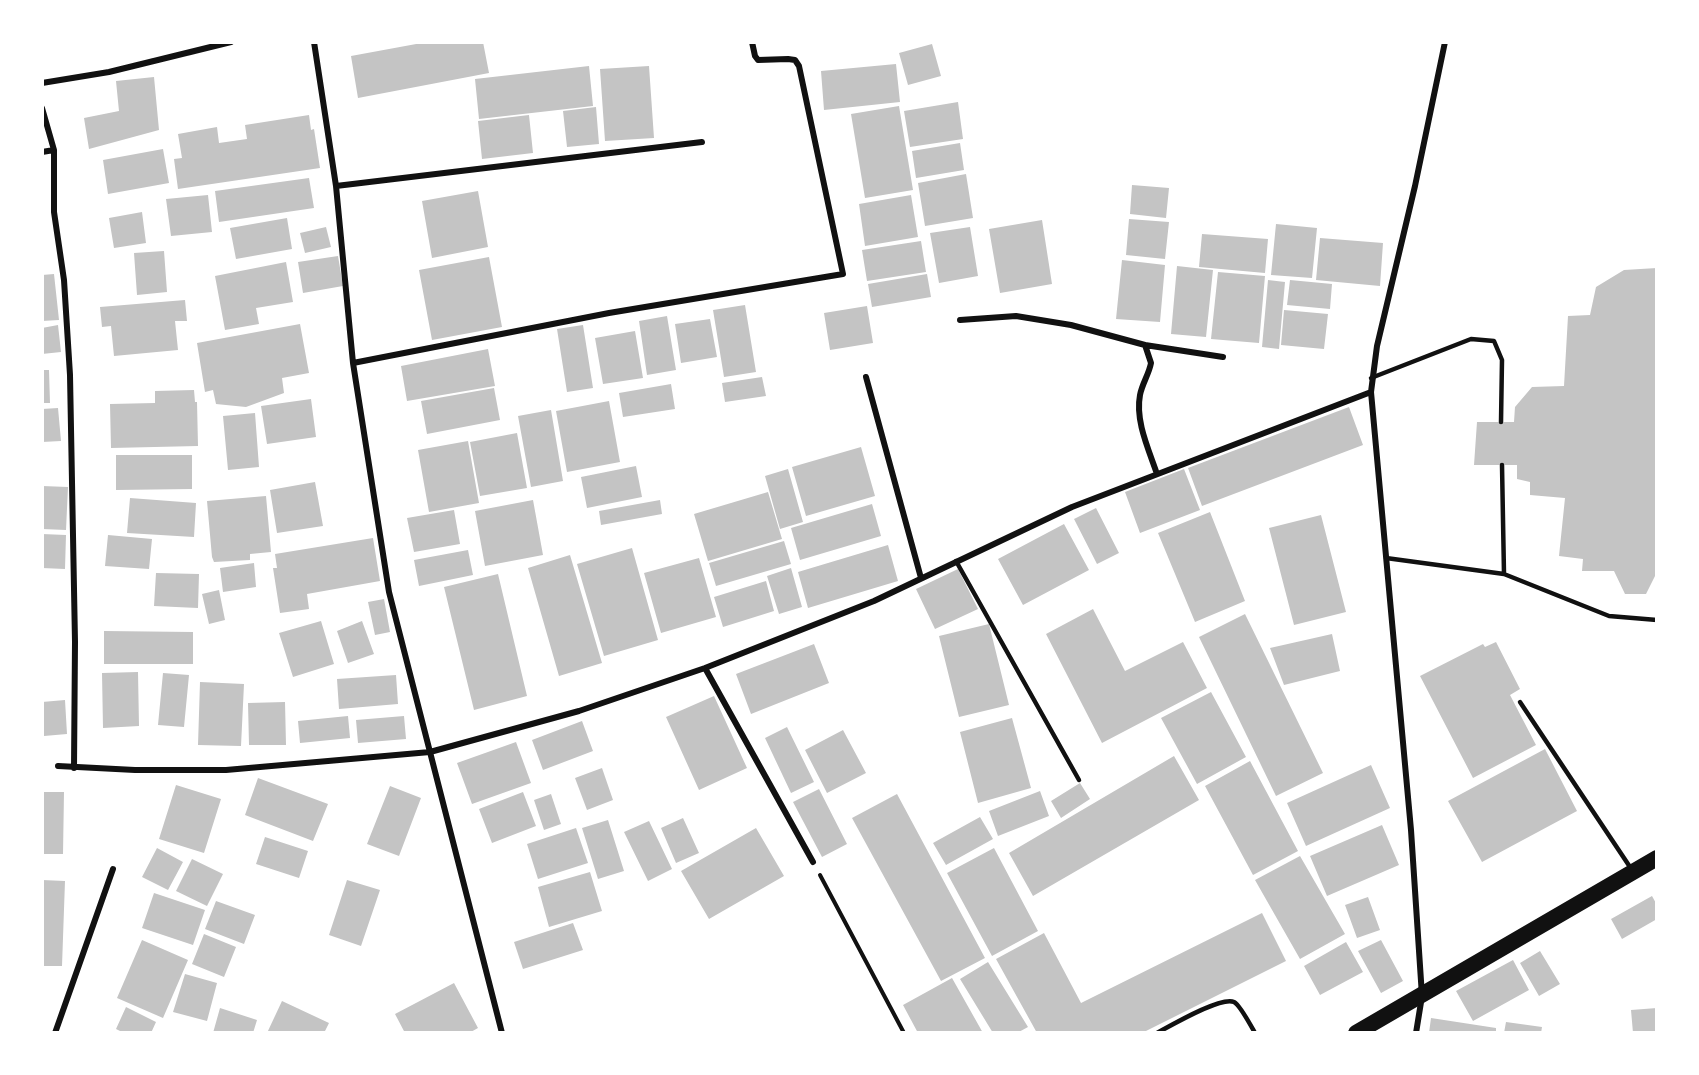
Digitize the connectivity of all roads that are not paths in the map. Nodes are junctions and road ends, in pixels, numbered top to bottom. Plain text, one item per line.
1 (231, 42) edge
2 (314, 42) edge
3 (752, 42) edge
4 (1445, 42) edge
5 (42, 83) edge
6 (42, 108) edge
7 (702, 142) dead end
8 (54, 150) junction
9 (42, 152) edge
10 (336, 186) junction
11 (960, 320) dead end
12 (1145, 345) junction
13 (1224, 357) dead end
14 (352, 363) junction
15 (866, 377) dead end
16 (1371, 378) junction
17 (1371, 392) junction
18 (1501, 422) dead end
19 (1502, 465) dead end
20 (1156, 474) junction
21 (1386, 558) junction
22 (956, 561) junction
23 (1504, 574) junction
24 (921, 578) junction
25 (1657, 620) edge
26 (705, 668) junction
27 (1520, 702) dead end
28 (430, 752) junction
29 (58, 766) dead end
30 (74, 768) junction
31 (1079, 780) dead end
32 (1657, 858) edge
33 (813, 862) road end
34 (113, 868) dead end
35 (1634, 872) junction
36 (1422, 996) junction
37 (55, 1033) edge
38 (502, 1033) edge
39 (1156, 1033) edge
40 (1255, 1033) edge
41 (1356, 1033) edge
42 (1416, 1033) edge

1 - 5 street
2 - 10 street
3 - 14 street
4 - 16 street
6 - 8 street
7 - 10 street
8 - 9 street
8 - 30 street
10 - 14 street
11 - 12 street
12 - 13 street
12 - 20 street
14 - 28 street
15 - 24 street
16 - 17 street
16 - 18 lane
17 - 20 street
17 - 21 street
19 - 23 lane
20 - 22 street
21 - 23 lane
21 - 36 street
22 - 24 street
22 - 31 lane
23 - 25 lane
24 - 26 street
26 - 28 street
26 - 33 street
27 - 35 lane
28 - 30 street
28 - 38 street
29 - 30 street
32 - 35 highway
34 - 37 street
35 - 36 highway
36 - 41 highway
36 - 42 street
39 - 40 lane

